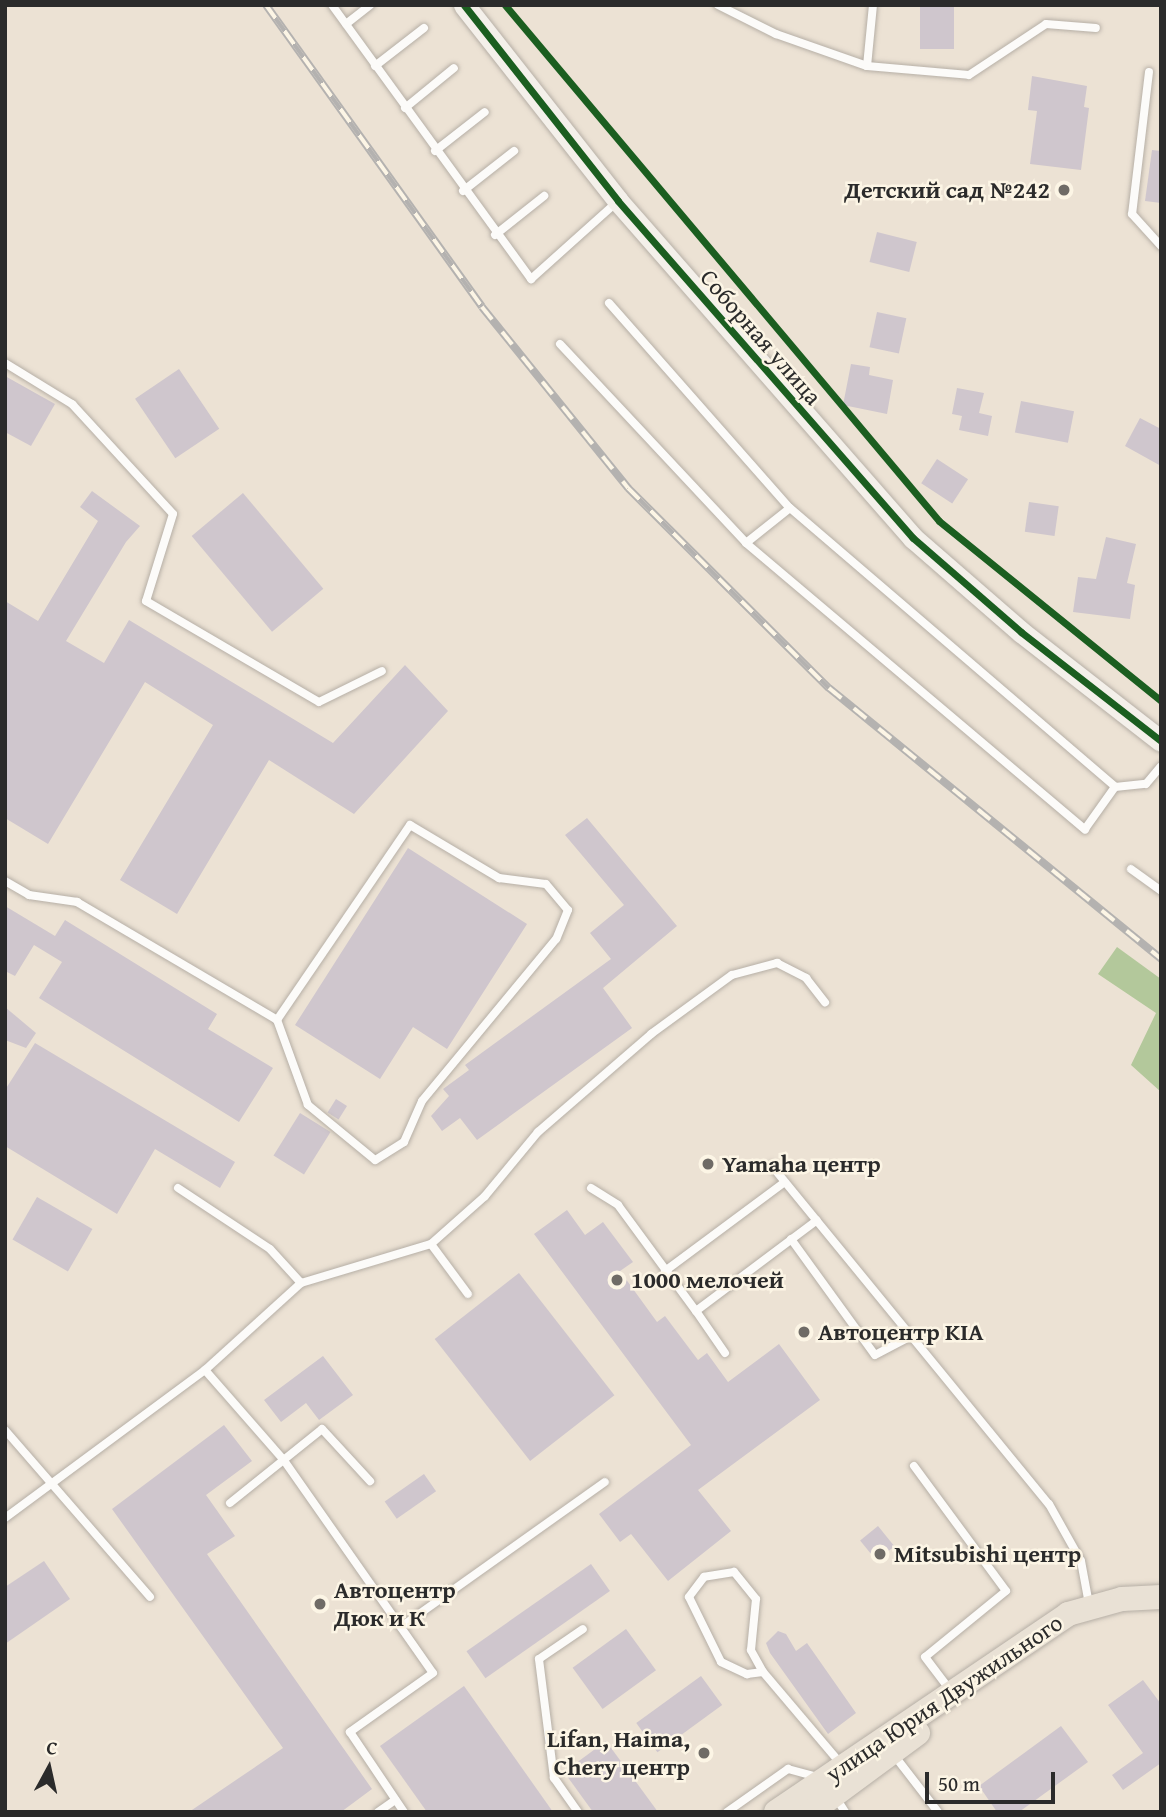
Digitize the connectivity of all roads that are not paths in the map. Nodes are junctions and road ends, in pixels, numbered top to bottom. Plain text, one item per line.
1 (332, 5) edge
2 (370, 5) edge
3 (464, 5) edge
4 (718, 5) edge
5 (873, 5) edge
6 (346, 24) junction
7 (424, 28) dead end
8 (1096, 28) dead end
9 (375, 66) junction
10 (867, 66) junction
11 (454, 68) dead end
12 (1149, 72) dead end
13 (405, 108) junction
14 (485, 112) dead end
15 (435, 151) junction
16 (514, 151) dead end
17 (463, 191) junction
18 (544, 196) dead end
19 (618, 201) junction
20 (495, 235) junction
21 (1161, 246) edge
22 (609, 303) dead end
23 (560, 344) dead end
24 (5, 363) edge
25 (790, 508) junction
26 (746, 543) junction
27 (382, 671) dead end
28 (1161, 741) edge
29 (1161, 766) edge
30 (1115, 787) junction
31 (1132, 869) dead end
32 (5, 881) edge
33 (1161, 891) edge
34 (825, 1002) dead end
35 (277, 1020) junction
36 (772, 1166) dead end
37 (785, 1182) junction
38 (177, 1188) dead end
39 (591, 1188) dead end
40 (817, 1220) junction
41 (791, 1239) junction
42 (430, 1244) junction
43 (665, 1271) junction
44 (301, 1283) junction
45 (468, 1294) dead end
46 (696, 1311) junction
47 (911, 1336) junction
48 (725, 1353) dead end
49 (205, 1370) junction
50 (6, 1429) edge
51 (283, 1459) junction
52 (914, 1466) dead end
53 (370, 1482) dead end
54 (605, 1482) dead end
55 (50, 1486) junction
56 (230, 1503) dead end
57 (5, 1518) edge
58 (150, 1597) dead end
59 (1161, 1597) edge
60 (1091, 1614) junction
61 (1161, 1614) edge
62 (401, 1627) junction
63 (583, 1629) dead end
64 (763, 1672) junction
65 (952, 1692) junction
66 (892, 1753) junction
67 (839, 1787) edge
68 (395, 1800) junction
69 (378, 1812) edge
70 (404, 1812) edge
71 (578, 1812) edge
72 (727, 1812) edge
73 (776, 1812) edge
74 (811, 1812) edge
75 (938, 1812) edge

1 - 6 lane
2 - 6 lane
3 - 19 street, Соборная улица
4 - 10 lane
5 - 10 lane
6 - 9 lane
7 - 9 lane
8 - 10 lane
9 - 13 lane
11 - 13 lane
12 - 21 lane
13 - 15 lane
14 - 15 lane
15 - 17 lane
16 - 17 lane
17 - 20 lane
18 - 20 lane
19 - 20 lane
19 - 28 street, Соборная улица
22 - 25 lane
23 - 26 lane
24 - 27 lane
25 - 26 lane
25 - 30 lane
26 - 30 lane
29 - 30 lane
31 - 33 lane
32 - 35 lane
34 - 42 lane
35 - 35 lane
36 - 37 lane
37 - 40 lane
37 - 43 lane
38 - 44 lane
39 - 43 lane
40 - 41 lane
40 - 47 lane
41 - 46 lane
41 - 47 lane
42 - 44 lane
42 - 45 lane
43 - 46 lane
44 - 49 lane
46 - 48 lane
47 - 60 lane
49 - 51 lane
49 - 55 lane
50 - 55 lane
51 - 53 lane
51 - 56 lane
51 - 62 lane
52 - 65 lane
54 - 62 lane
55 - 57 lane
55 - 58 lane
59 - 60 main road, улица Юрия Двужильного
60 - 61 main road, улица Юрия Двужильного
60 - 65 main road, улица Юрия Двужильного
60 - 66 main road, улица Юрия Двужильного
62 - 68 lane
63 - 71 lane
64 - 64 lane
64 - 67 lane
65 - 67 main road, улица Юрия Двужильного
66 - 67 main road, улица Юрия Двужильного
66 - 75 lane
67 - 72 lane
67 - 73 main road, улица Юрия Двужильного
67 - 74 main road, улица Юрия Двужильного
68 - 69 lane
68 - 70 lane

